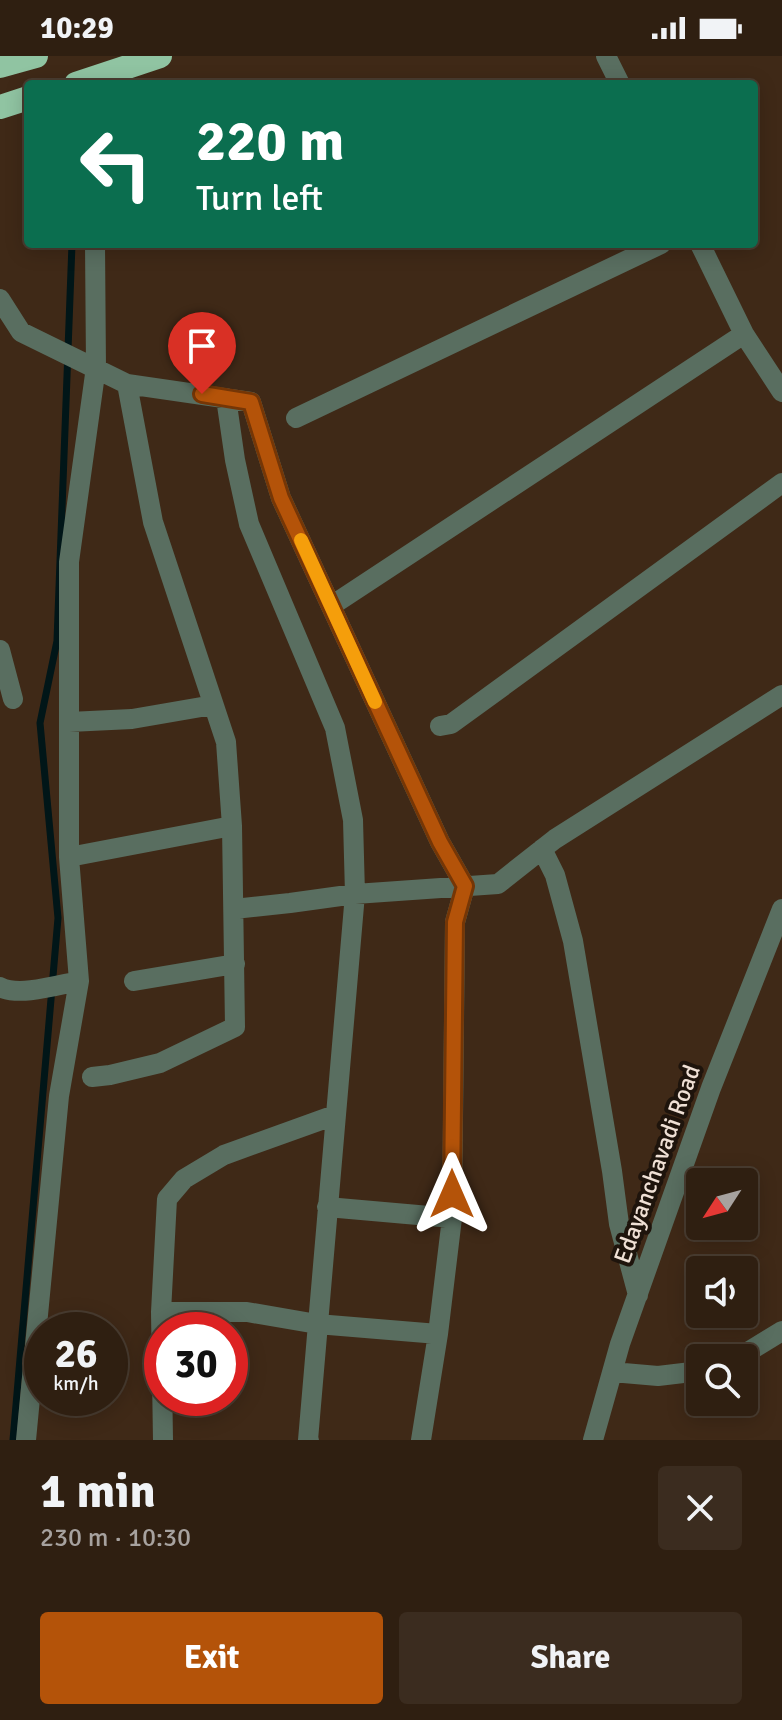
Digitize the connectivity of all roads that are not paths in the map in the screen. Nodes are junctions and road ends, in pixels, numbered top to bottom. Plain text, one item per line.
1 (36, 56) edge
2 (160, 56) edge
3 (606, 56) edge
4 (0, 66) edge
5 (93, 80) edge
6 (618, 80) edge
7 (24, 99) edge
8 (0, 107) edge
9 (95, 248) edge
10 (653, 248) edge
11 (702, 248) edge
12 (0, 299) edge
13 (744, 334) junction
14 (87, 363) junction
15 (127, 384) junction
16 (782, 392) edge
17 (226, 398) junction
18 (296, 418) dead end
19 (782, 483) edge
20 (331, 606) junction
21 (0, 650) edge
22 (782, 695) edge
23 (13, 699) dead end
24 (213, 705) junction
25 (69, 722) junction
26 (440, 726) dead end
27 (232, 826) junction
28 (542, 849) junction
29 (69, 857) junction
30 (465, 886) junction
31 (355, 894) junction
32 (234, 909) junction
33 (782, 909) edge
34 (235, 964) junction
35 (79, 981) junction
36 (134, 981) dead end
37 (0, 987) edge
38 (92, 1077) dead end
39 (335, 1115) junction
40 (327, 1207) junction
41 (452, 1218) junction
42 (638, 1295) junction
43 (161, 1312) edge
44 (248, 1312) edge
45 (317, 1324) junction
46 (782, 1331) edge
47 (438, 1334) junction
48 (758, 1346) edge
49 (612, 1372) junction
50 (686, 1373) edge
51 (163, 1416) edge
52 (26, 1440) edge
53 (163, 1440) edge
54 (309, 1440) edge
55 (421, 1440) edge
56 (593, 1440) edge

1 - 4 highway
2 - 5 highway
3 - 6 street
7 - 8 highway
9 - 14 street
10 - 18 street
11 - 13 street
12 - 14 street
13 - 16 street
13 - 20 street
14 - 15 street
14 - 25 street
15 - 17 street
15 - 24 street
17 - 20 street
17 - 31 street
19 - 26 street
20 - 30 street
21 - 23 street
22 - 28 street
24 - 25 street
24 - 27 street
25 - 29 street
27 - 29 street
27 - 32 street
28 - 30 street
28 - 42 street
29 - 35 street
30 - 31 street
30 - 41 street
31 - 32 street
31 - 39 street
32 - 34 street
33 - 42 street, Edayanchavadi Road
34 - 36 street
34 - 38 street
35 - 37 street
35 - 52 street
39 - 40 street
39 - 43 street
40 - 41 street
40 - 45 street
41 - 47 street
42 - 49 street, Edayanchavadi Road
44 - 45 street
45 - 47 street
45 - 54 street
46 - 48 street
47 - 55 street
49 - 50 street
49 - 56 street, Edayanchavadi Road
51 - 53 street

